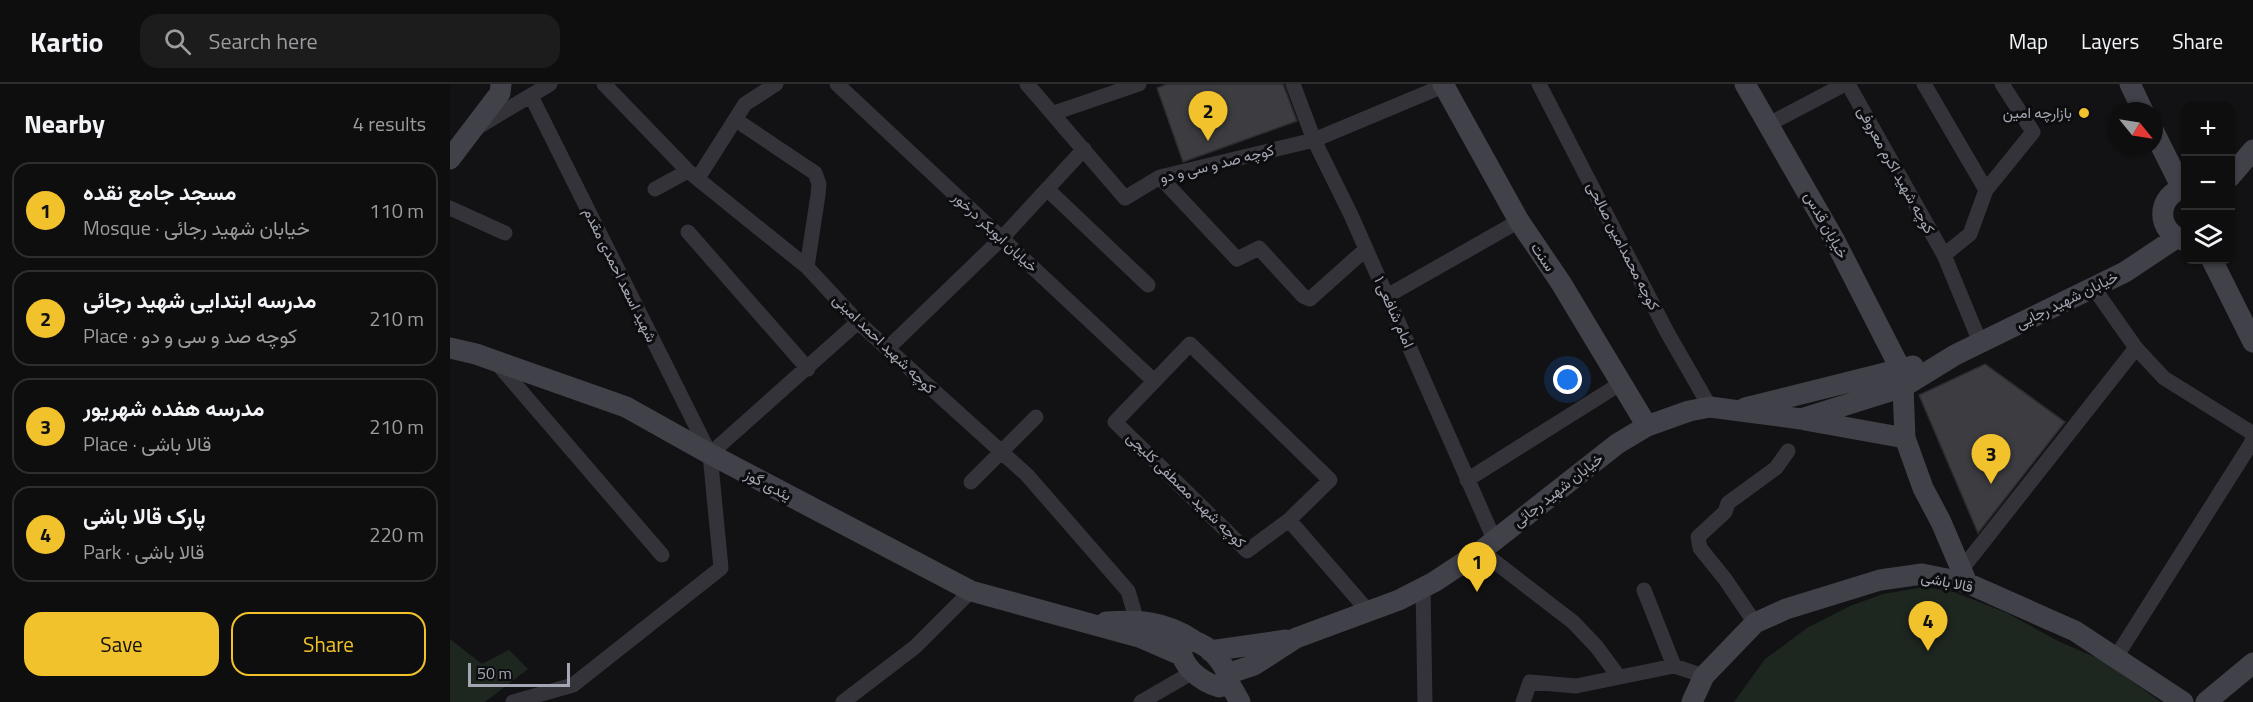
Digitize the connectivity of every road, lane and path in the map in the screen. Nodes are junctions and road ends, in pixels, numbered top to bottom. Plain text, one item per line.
1 (501, 84) edge
2 (550, 84) edge
3 (603, 84) edge
4 (776, 84) edge
5 (837, 84) edge
6 (1027, 84) edge
7 (1139, 84) edge
8 (1293, 84) edge
9 (1539, 84) edge
10 (1744, 84) edge
11 (1847, 84) edge
12 (1924, 84) edge
13 (2002, 84) edge
14 (2130, 84) edge
15 (1443, 85) edge
16 (531, 96) junction
17 (2139, 102) edge
18 (1054, 113) junction
19 (736, 120) junction
20 (1769, 124) junction
21 (475, 130) junction
22 (1314, 140) junction
23 (1084, 148) junction
24 (2163, 149) edge
25 (2253, 150) edge
26 (450, 159) edge
27 (2235, 171) edge
28 (693, 174) junction
29 (1160, 177) junction
30 (2181, 182) edge
31 (655, 189) dead end
32 (1047, 189) junction
33 (1986, 190) junction
34 (2181, 190) edge
35 (450, 208) edge
36 (1518, 221) junction
37 (688, 232) dead end
38 (505, 233) dead end
39 (1002, 238) junction
40 (2181, 239) edge
41 (1366, 249) junction
42 (1944, 255) junction
43 (2214, 264) edge
44 (807, 267) junction
45 (1148, 285) dead end
46 (2093, 287) junction
47 (1387, 296) junction
48 (858, 322) junction
49 (1980, 342) junction
50 (2253, 342) edge
51 (450, 348) edge
52 (2136, 348) junction
53 (887, 349) junction
54 (495, 361) junction
55 (808, 369) junction
56 (1902, 379) junction
57 (1152, 380) junction
58 (1623, 382) junction
59 (1797, 394) junction
60 (1710, 407) junction
61 (1736, 411) junction
62 (1036, 417) dead end
63 (1801, 419) junction
64 (1647, 426) junction
65 (1905, 438) junction
66 (2252, 442) edge
67 (1788, 451) dead end
68 (1000, 452) junction
69 (710, 454) junction
70 (1467, 480) junction
71 (971, 482) dead end
72 (1289, 520) junction
73 (1487, 545) junction
74 (662, 555) dead end
75 (1964, 576) junction
76 (1423, 588) junction
77 (1644, 590) dead end
78 (971, 591) junction
79 (1368, 611) junction
80 (1137, 621) junction
81 (1085, 622) junction
82 (1755, 623) junction
83 (1296, 638) junction
84 (1194, 655) junction
85 (2116, 657) junction
86 (2253, 663) edge
87 (1674, 666) junction
88 (1704, 676) junction
89 (1619, 677) junction
90 (1222, 685) edge
91 (513, 702) edge
92 (843, 702) edge
93 (1141, 702) edge
94 (1240, 702) edge
95 (1425, 702) edge
96 (1523, 702) edge
97 (1692, 702) edge
98 (2183, 702) edge
99 (2205, 702) edge

1 - 21 main road
2 - 16 street
3 - 28 street, کوچه شهید احمد امینی
4 - 19 street
5 - 39 street, خیابان ابوبکر درخور
6 - 18 street
7 - 18 street
8 - 22 street, امام شافعی ۱
9 - 60 street, کوچه محمدامین صالحی
10 - 20 main road, خیابان قدس
11 - 20 street
11 - 42 street, کوچه شهید اکرم معروفی
12 - 33 street
13 - 33 street
14 - 17 main road
15 - 22 street, کوچه صد و سی و دو
15 - 36 main road, سنت
16 - 21 street
16 - 69 street, شهید اسعد احمدی مقدم
18 - 23 street
19 - 28 street
19 - 44 street
20 - 56 main road, خیابان قدس
21 - 26 main road
22 - 29 street, کوچه صد و سی و دو
22 - 41 street, امام شافعی ۱
23 - 29 street, کوچه صد و سی و دو
23 - 32 street
24 - 30 main road
25 - 27 main road
28 - 31 street
28 - 44 street, کوچه شهید احمد امینی
29 - 41 street
32 - 39 street
32 - 45 street
33 - 42 street
34 - 40 main road
35 - 38 street
36 - 47 street
36 - 58 main road, سنت
37 - 55 street
39 - 53 street
39 - 57 street, خیابان ابوبکر درخور
40 - 46 main road, خیابان شهید رجایی
41 - 47 street, امام شافعی ۱
42 - 49 street, کوچه شهید اکرم معروفی
43 - 50 main road
44 - 48 street, کوچه شهید احمد امینی
46 - 49 main road, خیابان شهید رجایی
46 - 52 street
47 - 70 street, امام شافعی ۱
48 - 53 street, کوچه شهید احمد امینی
48 - 55 street
49 - 56 main road, خیابان شهید رجایی
51 - 54 main road, یئدی گوز
52 - 66 street
52 - 75 street
53 - 68 street, کوچه شهید احمد امینی
54 - 69 main road, یئدی گوز
54 - 74 street
55 - 69 street
56 - 59 main road, خیابان شهید رجائی
56 - 63 main road, خیابان شهید رجائی
56 - 65 main road
57 - 72 street, کوچه شهید مصطفی کلیجی
57 - 72 street, کوچه شهید مصطفی کلیجی
58 - 64 main road, سنت
58 - 70 street
59 - 61 main road, خیابان شهید رجائی
59 - 63 main road
60 - 61 main road, خیابان شهید رجائی
60 - 64 main road, خیابان شهید رجائی
61 - 63 main road, خیابان شهید رجائی
62 - 68 street
63 - 65 main road
64 - 73 main road, خیابان شهید رجائی
65 - 75 main road
66 - 85 street
67 - 82 street
68 - 71 street
68 - 80 street, کوچه شهید احمد امینی
69 - 78 main road, یئدی گوز
69 - 91 street
70 - 73 street, امام شافعی ۱
72 - 79 street
73 - 76 main road, خیابان شهید رجائی
73 - 89 street
75 - 82 main road, قالا باشی
75 - 85 main road, قالا باشی
76 - 79 main road, خیابان شهید رجائی
76 - 95 street
77 - 87 street
78 - 81 main road, یئدی گوز
78 - 92 street
79 - 83 main road, خیابان شهید رجائی
80 - 81 main road
80 - 84 main road
81 - 84 main road, یئدی گوز
82 - 88 main road, قالا باشی
83 - 84 main road
83 - 90 main road, خیابان شهید رجائی
84 - 90 main road
84 - 93 street
85 - 98 main road, قالا باشی
86 - 99 main road
87 - 88 street
87 - 89 street
88 - 97 main road, قالا باشی
89 - 96 street
90 - 94 main road

